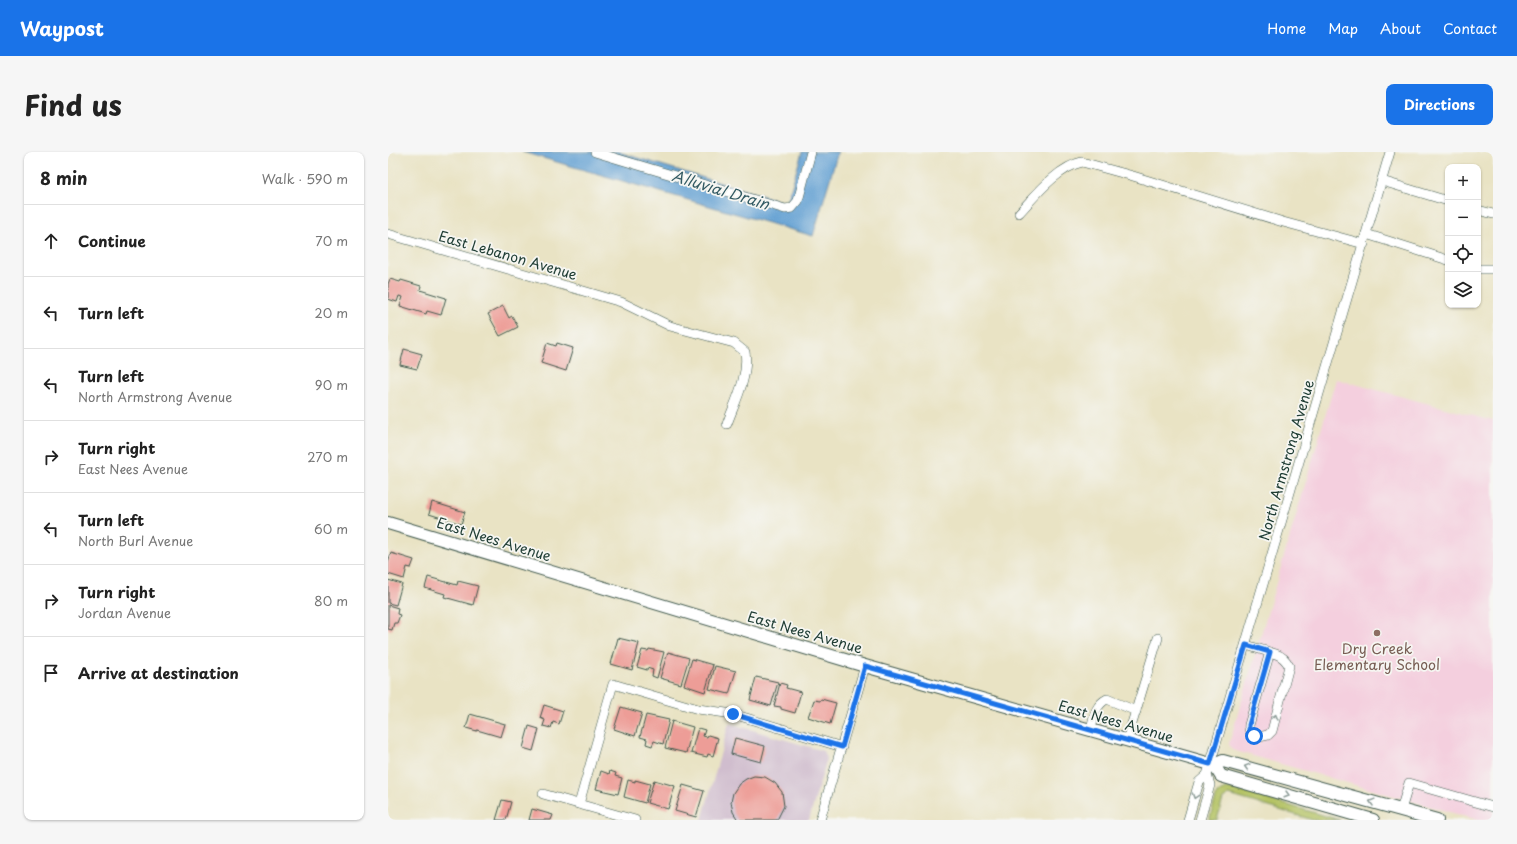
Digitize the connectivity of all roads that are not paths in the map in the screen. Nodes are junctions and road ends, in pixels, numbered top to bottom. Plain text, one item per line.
1 (595, 152) edge
2 (811, 152) edge
3 (1390, 152) edge
4 (1382, 181) junction
5 (1445, 200) edge
6 (1481, 211) edge
7 (1020, 213) dead end
8 (1493, 214) edge
9 (388, 234) edge
10 (1366, 234) junction
11 (1364, 244) junction
12 (1445, 259) edge
13 (1481, 269) edge
14 (1493, 269) edge
15 (727, 424) dead end
16 (388, 523) edge
17 (1158, 638) dead end
18 (1246, 645) junction
19 (1270, 652) junction
20 (865, 666) junction
21 (1136, 711) junction
22 (1091, 729) junction
23 (1127, 740) junction
24 (842, 747) junction
25 (1211, 768) junction
26 (543, 794) dead end
27 (579, 804) junction
28 (1493, 807) edge
29 (1401, 810) junction
30 (635, 820) edge
31 (820, 820) edge
32 (1188, 820) edge
33 (1200, 820) edge
34 (1373, 820) edge
35 (1437, 820) edge

1 - 2 street
3 - 4 street, North Armstrong Avenue
4 - 5 street
4 - 10 street, North Armstrong Avenue
6 - 8 street
7 - 11 street
9 - 15 street, East Lebanon Avenue
10 - 11 street, North Armstrong Avenue
10 - 12 street
11 - 18 street, North Armstrong Avenue
13 - 14 street
16 - 20 main road, East Nees Avenue
17 - 21 street
18 - 19 street
18 - 25 street, North Armstrong Avenue
19 -> 19 street
20 - 22 main road, East Nees Avenue
20 - 24 street
21 - 22 street
21 - 23 street
22 - 23 main road, East Nees Avenue
23 - 25 main road, East Nees Avenue
24 - 27 street
24 - 31 street
29 -> 25 main road, East Nees Avenue
25 -> 32 street, North Armstrong Avenue
25 - 33 street, North Armstrong Avenue
25 -> 34 main road, East Nees Avenue
26 - 27 street
27 - 30 street
28 - 29 street
29 - 35 main road, East Nees Avenue

